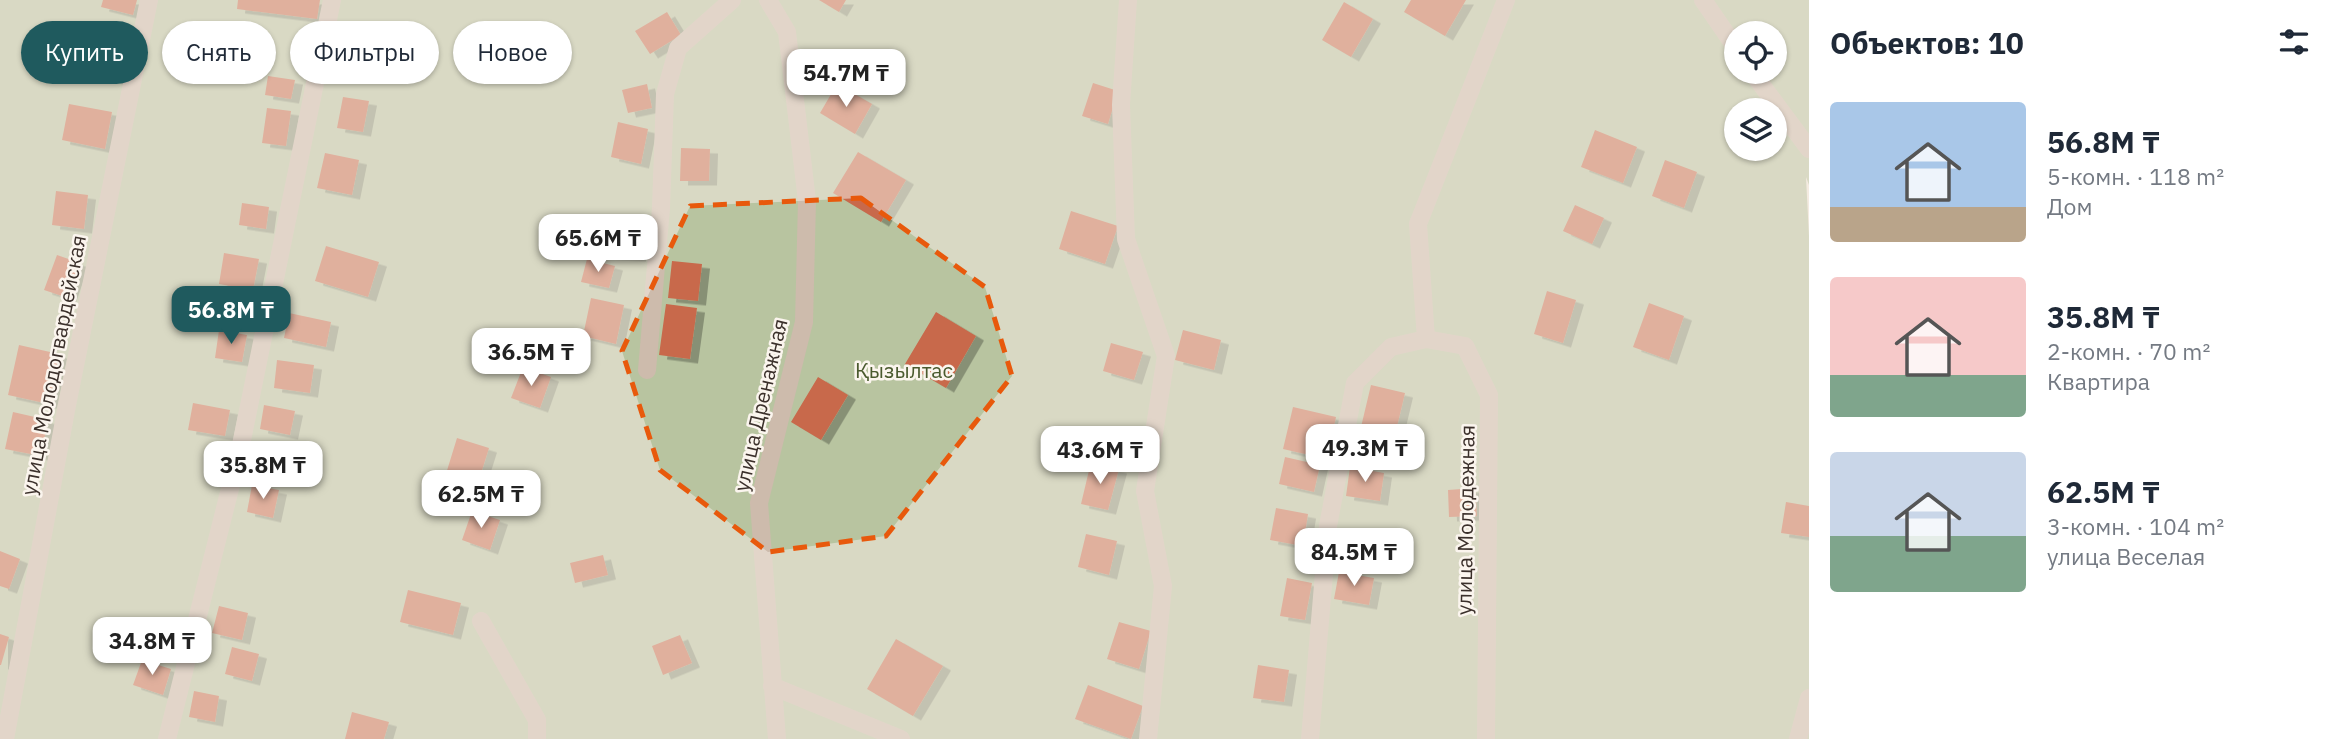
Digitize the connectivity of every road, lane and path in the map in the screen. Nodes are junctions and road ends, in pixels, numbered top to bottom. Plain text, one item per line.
1 (149, 0) edge
2 (332, 0) edge
3 (733, 0) edge
4 (1128, 0) edge
5 (1506, 0) edge
6 (1703, 0) edge
7 (769, 1) edge
8 (1724, 31) edge
9 (1761, 84) edge
10 (1809, 149) edge
11 (1426, 339) junction
12 (647, 370) dead end
13 (481, 621) dead end
14 (772, 686) junction
15 (1809, 698) edge
16 (5, 739) edge
17 (167, 739) edge
18 (537, 739) edge
19 (777, 739) edge
20 (901, 739) edge
21 (1148, 739) edge
22 (1310, 739) edge
23 (1486, 739) edge
24 (1798, 739) edge

1 - 16 street, улица Молодогвардейская
2 - 17 street
3 - 12 street
4 - 21 street
5 - 11 street
6 - 8 street
7 - 14 street, улица Дренажная
9 - 10 street
11 - 22 street
11 - 23 street, улица Молодежная
13 - 18 street
14 - 19 street, улица Дренажная
14 - 20 street
15 - 24 street

